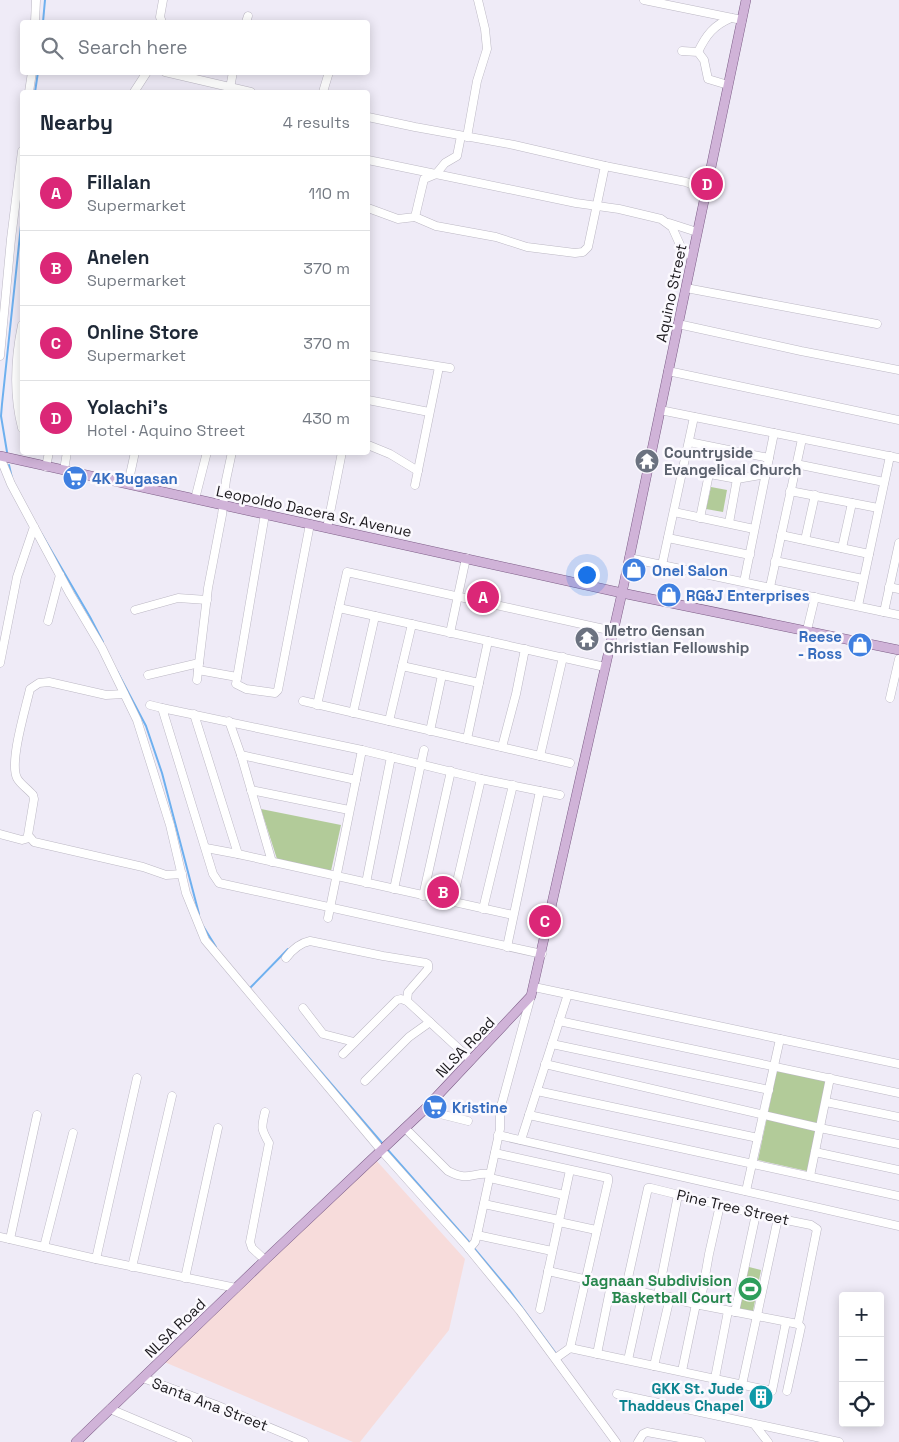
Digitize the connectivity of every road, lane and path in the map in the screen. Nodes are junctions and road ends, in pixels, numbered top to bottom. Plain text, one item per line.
1 (36, 0) edge
2 (163, 0) edge
3 (478, 0) edge
4 (644, 0) edge
5 (746, 0) edge
6 (731, 18) junction
7 (35, 20) edge
8 (161, 20) edge
9 (742, 20) junction
10 (682, 50) dead end
11 (698, 52) junction
12 (32, 75) edge
13 (144, 75) edge
14 (177, 75) edge
15 (232, 75) edge
16 (328, 75) edge
17 (728, 85) junction
18 (230, 88) junction
19 (29, 90) edge
20 (135, 90) edge
21 (240, 90) edge
22 (324, 90) edge
23 (370, 117) edge
24 (464, 136) junction
25 (370, 160) edge
26 (605, 166) junction
27 (20, 167) edge
28 (436, 174) junction
29 (706, 191) junction
30 (597, 206) junction
31 (370, 209) edge
32 (415, 217) junction
33 (669, 223) junction
34 (698, 232) junction
35 (692, 257) junction
36 (686, 288) junction
37 (678, 324) junction
38 (877, 324) dead end
39 (20, 348) edge
40 (370, 355) edge
41 (0, 356) edge
42 (438, 367) junction
43 (450, 368) dead end
44 (899, 370) edge
45 (668, 371) junction
46 (370, 400) edge
47 (660, 410) junction
48 (429, 412) junction
49 (694, 418) junction
50 (20, 419) edge
51 (899, 420) edge
52 (774, 433) junction
53 (802, 439) junction
54 (689, 442) junction
55 (370, 446) edge
56 (26, 455) edge
57 (48, 455) edge
58 (66, 455) edge
59 (134, 455) edge
60 (206, 455) edge
61 (231, 455) edge
62 (341, 455) edge
63 (890, 456) junction
64 (0, 457) edge
65 (769, 458) junction
66 (899, 458) edge
67 (27, 462) junction
68 (796, 464) junction
69 (46, 467) junction
70 (683, 468) junction
71 (64, 470) junction
72 (418, 471) junction
73 (709, 474) junction
74 (766, 474) junction
75 (737, 479) junction
76 (884, 482) junction
77 (128, 484) junction
78 (416, 485) dead end
79 (790, 490) junction
80 (815, 495) junction
81 (196, 499) junction
82 (852, 503) junction
83 (222, 505) junction
84 (878, 508) junction
85 (674, 512) junction
86 (265, 514) junction
87 (700, 518) junction
88 (310, 524) junction
89 (729, 524) junction
90 (34, 527) junction
91 (327, 528) junction
92 (754, 529) junction
93 (781, 535) junction
94 (668, 538) junction
95 (805, 540) junction
96 (899, 543) edge
97 (842, 548) junction
98 (869, 554) junction
99 (750, 555) junction
100 (466, 558) junction
101 (629, 558) junction
102 (775, 561) junction
103 (897, 561) edge
104 (662, 565) junction
105 (60, 575) junction
106 (863, 579) junction
107 (744, 582) junction
108 (770, 587) junction
109 (889, 587) junction
110 (899, 589) edge
111 (622, 593) junction
112 (458, 596) junction
113 (815, 597) junction
114 (207, 600) junction
115 (858, 606) junction
116 (339, 608) junction
117 (136, 610) dead end
118 (884, 612) junction
119 (899, 615) edge
120 (375, 616) junction
121 (48, 621) dead end
122 (412, 624) junction
123 (807, 630) junction
124 (614, 631) junction
125 (450, 633) junction
126 (488, 641) junction
127 (525, 649) junction
128 (899, 650) edge
129 (563, 657) junction
130 (899, 659) edge
131 (0, 663) edge
132 (402, 666) junction
133 (198, 667) junction
134 (606, 667) junction
135 (148, 675) dead end
136 (442, 675) junction
137 (237, 677) junction
138 (196, 680) dead end
139 (479, 683) junction
140 (124, 694) junction
141 (890, 698) dead end
142 (303, 701) dead end
143 (317, 705) junction
144 (150, 706) dead end
145 (162, 708) junction
146 (354, 713) junction
147 (194, 714) junction
148 (229, 721) junction
149 (390, 721) junction
150 (430, 730) junction
151 (467, 739) junction
152 (502, 747) junction
153 (362, 750) junction
154 (424, 750) dead end
155 (241, 755) junction
156 (540, 756) junction
157 (391, 757) junction
158 (421, 763) junction
159 (570, 763) dead end
160 (451, 771) junction
161 (481, 779) junction
162 (356, 780) junction
163 (513, 785) junction
164 (251, 790) junction
165 (540, 791) junction
166 (560, 795) dead end
167 (350, 810) junction
168 (0, 834) edge
169 (29, 838) junction
170 (206, 848) junction
171 (238, 854) junction
172 (272, 862) junction
173 (182, 874) junction
174 (336, 876) junction
175 (366, 883) junction
176 (394, 889) junction
177 (424, 896) junction
178 (452, 903) junction
179 (330, 907) junction
180 (483, 909) junction
181 (513, 915) junction
182 (328, 918) dead end
183 (507, 947) junction
184 (542, 954) junction
185 (286, 958) dead end
186 (533, 992) junction
187 (568, 994) junction
188 (408, 1001) junction
189 (303, 1008) dead end
190 (559, 1021) junction
191 (430, 1022) junction
192 (780, 1039) junction
193 (354, 1042) junction
194 (552, 1044) junction
195 (343, 1054) dead end
196 (471, 1060) junction
197 (545, 1064) junction
198 (899, 1064) edge
199 (774, 1066) junction
200 (137, 1078) dead end
201 (830, 1078) junction
202 (365, 1080) dead end
203 (769, 1090) junction
204 (537, 1091) junction
205 (899, 1093) edge
206 (172, 1096) dead end
207 (826, 1102) junction
208 (424, 1110) junction
209 (265, 1112) dead end
210 (37, 1114) dead end
211 (763, 1114) junction
212 (529, 1115) junction
213 (899, 1117) edge
214 (468, 1121) dead end
215 (218, 1128) dead end
216 (405, 1128) junction
217 (820, 1128) junction
218 (72, 1133) dead end
219 (498, 1135) junction
220 (758, 1138) junction
221 (521, 1140) junction
222 (899, 1144) edge
223 (384, 1147) junction
224 (815, 1152) junction
225 (495, 1153) junction
226 (752, 1164) junction
227 (570, 1170) junction
228 (899, 1170) edge
229 (490, 1176) junction
230 (810, 1176) junction
231 (746, 1191) junction
232 (564, 1195) junction
233 (678, 1195) junction
234 (899, 1196) edge
235 (484, 1204) junction
236 (720, 1205) junction
237 (756, 1214) junction
238 (778, 1218) junction
239 (559, 1221) junction
240 (899, 1226) edge
241 (596, 1230) junction
242 (0, 1237) edge
243 (10, 1239) junction
244 (473, 1243) junction
245 (44, 1247) junction
246 (552, 1251) junction
247 (96, 1259) junction
248 (265, 1260) junction
249 (132, 1267) junction
250 (548, 1271) junction
251 (184, 1278) junction
252 (585, 1279) junction
253 (611, 1285) junction
254 (626, 1287) junction
255 (236, 1288) junction
256 (643, 1292) junction
257 (658, 1295) junction
258 (670, 1298) junction
259 (698, 1304) junction
260 (540, 1309) dead end
261 (732, 1311) junction
262 (756, 1316) junction
263 (786, 1322) junction
264 (798, 1324) junction
265 (570, 1348) junction
266 (597, 1354) junction
267 (556, 1358) junction
268 (628, 1360) junction
269 (654, 1366) junction
270 (682, 1372) junction
271 (143, 1378) junction
272 (716, 1378) junction
273 (742, 1385) junction
274 (787, 1391) dead end
275 (617, 1394) dead end
276 (110, 1409) junction
277 (754, 1424) junction
278 (76, 1442) edge
279 (188, 1442) edge
280 (304, 1442) edge
281 (616, 1442) edge
282 (638, 1442) edge
283 (700, 1442) edge
284 (768, 1442) edge
285 (839, 1442) edge

1 - 7 street
2 - 8 street
3 - 24 street
4 - 6 street
5 - 9 main road, Aquino Street
6 - 9 street
6 - 11 street
9 - 17 main road, Aquino Street
10 - 11 street
11 - 17 street
12 - 19 street
13 - 20 street
14 - 18 street
15 - 18 street
16 - 22 street
17 - 29 main road, Aquino Street
18 - 21 street
23 - 24 street
24 - 26 street
24 - 28 street
25 - 28 street
26 - 29 street
26 - 30 street
27 - 41 street
28 - 30 street
28 - 32 street
29 - 34 main road, Aquino Street
30 - 32 street
30 - 33 street
31 - 32 street
33 - 34 street
33 - 35 street
34 - 35 main road, Aquino Street
35 - 36 main road, Aquino Street
36 - 37 main road, Aquino Street
36 - 38 street
37 - 44 street
37 - 45 main road, Aquino Street
39 - 50 street
40 - 42 street
42 - 43 street
42 - 48 street
45 - 47 main road, Aquino Street
45 - 51 street
46 - 48 street
47 - 49 street
47 - 101 main road, Aquino Street
48 - 72 street
49 - 52 street
49 - 54 street
52 - 53 street
52 - 65 street
53 - 63 street
53 - 68 street
54 - 65 street
54 - 70 street
55 - 72 street
56 - 67 street
57 - 69 street
58 - 71 street
59 - 77 street
60 - 81 street
61 - 83 street
62 - 91 street
63 - 66 street
63 - 76 street
64 - 67 main road, Leopoldo Dacera Sr. Avenue
64 - 90 street
65 - 74 street
67 - 69 main road, Leopoldo Dacera Sr. Avenue
68 - 76 street
68 - 79 street
69 - 71 main road, Leopoldo Dacera Sr. Avenue
70 - 73 street
70 - 85 street
71 - 77 main road, Leopoldo Dacera Sr. Avenue
72 - 78 street
73 - 75 street
73 - 87 street
74 - 75 street
74 - 92 street
75 - 89 street
76 - 84 street
77 - 81 main road, Leopoldo Dacera Sr. Avenue
79 - 80 street
79 - 93 street
80 - 82 street
80 - 95 street
81 - 83 main road, Leopoldo Dacera Sr. Avenue
82 - 84 street
82 - 97 street
83 - 86 main road, Leopoldo Dacera Sr. Avenue
83 - 114 street
84 - 98 street
85 - 87 street
85 - 94 street
86 - 88 main road, Leopoldo Dacera Sr. Avenue
86 - 137 street
87 - 89 street
88 - 91 main road, Leopoldo Dacera Sr. Avenue
88 - 137 street
89 - 92 street
90 - 105 street
90 - 131 street
91 - 100 main road, Leopoldo Dacera Sr. Avenue
92 - 99 street
93 - 95 street
93 - 102 street
94 - 99 street
94 - 104 street
95 - 97 street
96 - 103 street
97 - 98 street
98 - 106 street
99 - 107 street
100 - 111 main road, Leopoldo Dacera Sr. Avenue
100 - 112 street
101 - 104 street
101 - 111 main road, Aquino Street
102 - 106 street
102 - 108 street
103 - 109 street
104 - 107 street
105 - 121 street
105 - 140 street
106 - 115 street
107 - 108 street
108 - 113 street
109 - 110 street
109 - 118 street
111 - 123 main road, Leopoldo Dacera Sr. Avenue
111 - 124 main road, NLSA Road
112 - 116 street
112 - 124 street
112 - 125 street
113 - 115 street
113 - 123 street
114 - 117 street
114 - 133 street
115 - 118 street
116 - 120 street
116 - 143 street
118 - 119 street
120 - 122 street
120 - 146 street
122 - 125 street
122 - 132 street
123 - 128 main road, Leopoldo Dacera Sr. Avenue
124 - 134 main road, NLSA Road
125 - 126 street
126 - 127 street
126 - 139 street
127 - 129 street
127 - 152 street
129 - 134 street
129 - 156 street
130 - 141 street
132 - 136 street
132 - 149 street
133 - 135 street
133 - 137 street
133 - 138 street
134 - 184 main road, NLSA Road
136 - 139 street
136 - 150 street
139 - 151 street
140 - 169 street
140 - 173 street
142 - 143 street
143 - 146 street
144 - 145 street
145 - 147 street
145 - 170 street
146 - 149 street
147 - 148 street
147 - 171 street
148 - 153 street
148 - 155 street
149 - 150 street
150 - 151 street
151 - 152 street
152 - 156 street
153 - 157 street
153 - 162 street
154 - 158 street
155 - 162 street
155 - 164 street
156 - 159 street
157 - 158 street
157 - 175 street
158 - 160 street
158 - 176 street
160 - 161 street
160 - 177 street
161 - 163 street
161 - 178 street
162 - 167 street
163 - 165 street
163 - 180 street
164 - 167 street
164 - 172 street
165 - 166 street
165 - 181 street
167 - 174 street
168 - 169 street
169 - 173 street
170 - 171 street
170 - 179 street
171 - 172 street
172 - 174 street
173 - 223 street
174 - 175 street
174 - 179 street
175 - 176 street
176 - 177 street
177 - 178 street
178 - 180 street
179 - 182 street
179 - 183 street
180 - 181 street
181 - 183 street
183 - 184 street
184 - 186 main road, NLSA Road
185 - 188 street
186 - 187 street
186 - 196 main road, NLSA Road
186 - 219 street
187 - 190 street
187 - 192 street
188 - 191 street
188 - 193 street
189 - 193 street
190 - 194 street
190 - 199 street
191 - 196 street
191 - 202 street
192 - 198 street
192 - 199 street
193 - 195 street
194 - 197 street
194 - 203 street
196 - 208 main road, NLSA Road
197 - 204 street
197 - 211 street
199 - 201 street
199 - 203 street
200 - 247 street
201 - 205 street
201 - 207 street
203 - 211 street
204 - 212 street
204 - 220 street
206 - 249 street
207 - 213 street
207 - 217 street
208 - 214 street
208 - 216 main road, NLSA Road
209 - 248 street
210 - 243 street
211 - 217 street
211 - 220 street
212 - 221 street
212 - 226 street
215 - 251 street
216 - 223 main road, NLSA Road
216 - 229 street
217 - 222 street
217 - 224 street
218 - 245 street
219 - 221 street
219 - 225 street
220 - 226 street
221 - 231 street
223 - 244 street
223 - 248 main road, NLSA Road
224 - 228 street
224 - 230 street
225 - 227 street
225 - 229 street
226 - 230 street
226 - 231 street
227 - 232 street
227 - 241 street
229 - 232 street
229 - 235 street
230 - 234 street
231 - 240 street
232 - 239 street
233 - 236 street, Pine Tree Street
233 - 254 street, Pine Tree Street
233 - 257 street
235 - 239 street
235 - 244 street
236 - 237 street, Pine Tree Street
236 - 259 street
237 - 238 street, Pine Tree Street
237 - 261 street
238 - 262 street
238 - 264 street, Pine Tree Street
239 - 241 street
239 - 246 street
241 - 252 street
242 - 243 street
243 - 245 street
244 - 246 street
244 - 267 street
245 - 247 street
246 - 250 street
247 - 249 street
248 - 255 main road, NLSA Road
249 - 251 street
250 - 252 street
250 - 260 street
251 - 255 street
252 - 253 street
252 - 265 street
253 - 254 street
253 - 266 street
254 - 256 street
255 - 271 main road, NLSA Road
256 - 257 street
256 - 268 street
257 - 258 street
258 - 259 street
258 - 269 street
259 - 261 street
259 - 270 street
261 - 262 street
261 - 272 street
262 - 263 street
262 - 273 street
263 - 264 street
263 - 273 street
264 - 274 street
265 - 266 street
265 - 267 street
266 - 268 street
267 - 281 street
268 - 269 street
269 - 270 street
270 - 272 street
271 - 276 main road, NLSA Road
271 - 280 street, Santa Ana Street
272 - 273 street
275 - 277 street
276 - 278 main road, NLSA Road
276 - 279 street
277 - 284 street
277 - 285 street
282 - 283 street

